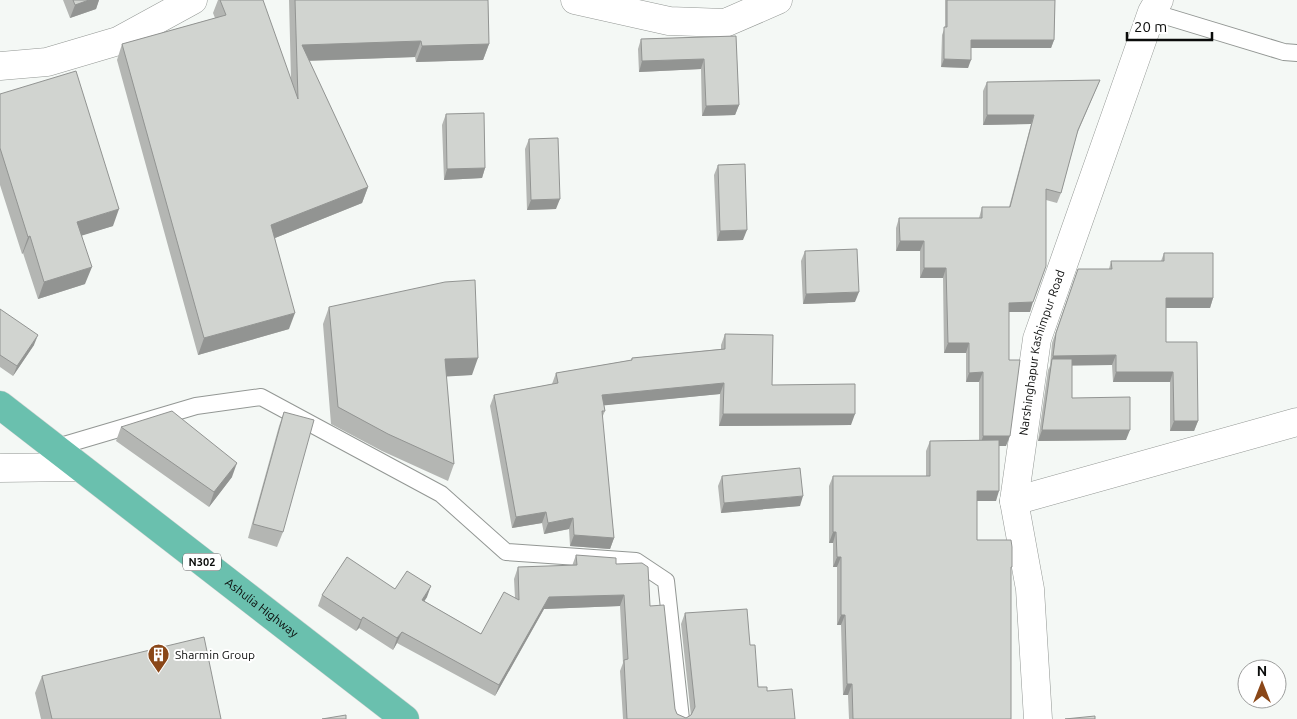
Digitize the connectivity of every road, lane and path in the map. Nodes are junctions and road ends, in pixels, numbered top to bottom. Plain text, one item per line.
1 (193, 0) edge
2 (576, 0) edge
3 (778, 0) edge
4 (1156, 6) edge
5 (1297, 53) edge
6 (0, 66) edge
7 (0, 405) edge
8 (1297, 422) edge
9 (54, 448) junction
10 (79, 467) junction
11 (0, 468) edge
12 (1014, 501) junction
13 (404, 719) edge
14 (681, 719) edge
15 (1038, 719) edge

1 - 6 street
2 - 3 street
4 - 5 lane
4 - 12 street, Narshinghapur Kashimpur Road
7 - 9 highway, Ashulia Highway / N302
8 - 12 street
9 - 10 highway, Ashulia Highway / N302
9 - 14 lane
10 - 11 street
10 - 13 highway, Ashulia Highway / N302
12 - 15 street, Narshinghapur Kashimpur Road

